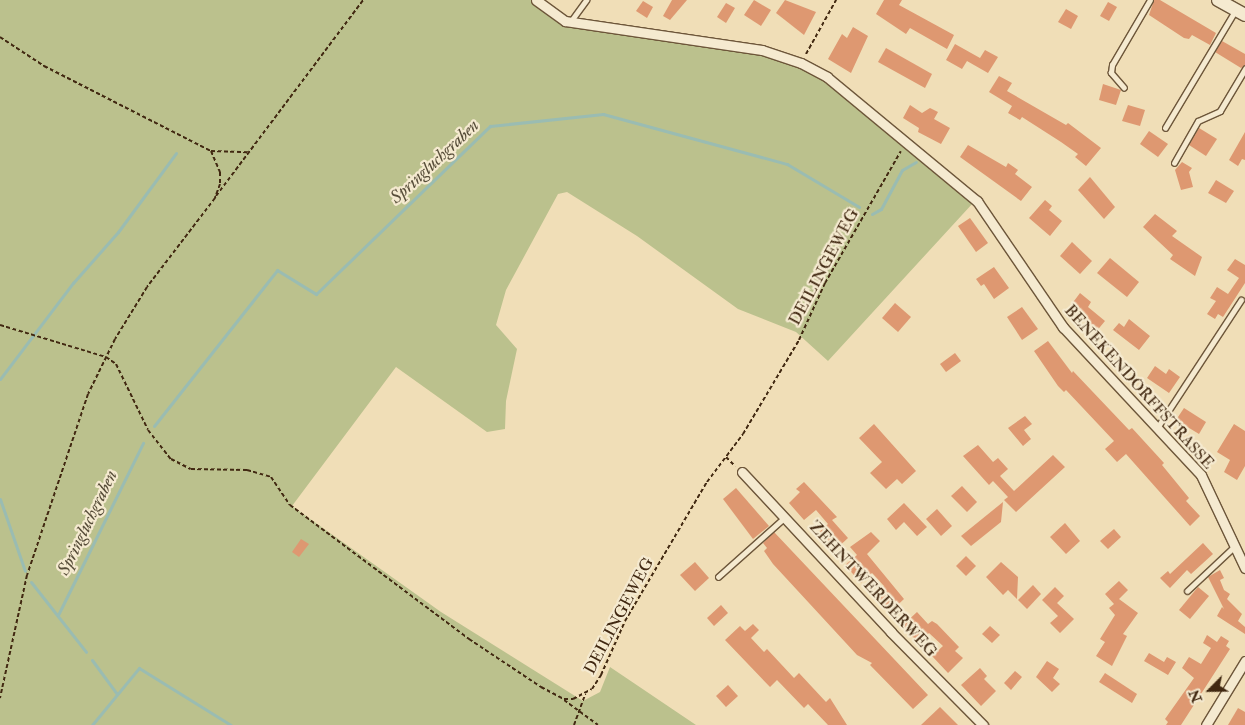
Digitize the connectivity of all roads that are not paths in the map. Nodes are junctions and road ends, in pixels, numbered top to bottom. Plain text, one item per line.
1 (536, 0) edge
2 (586, 0) edge
3 (1150, 0) edge
4 (1218, 0) edge
5 (1240, 13) edge
6 (570, 22) junction
7 (1245, 69) edge
8 (1124, 88) dead end
9 (1165, 128) dead end
10 (1174, 163) dead end
11 (1242, 300) dead end
12 (1157, 428) junction
13 (742, 472) road end
14 (786, 517) junction
15 (1235, 546) junction
16 (1245, 568) edge
17 (718, 577) dead end
18 (1187, 591) dead end
19 (1245, 661) edge
20 (983, 725) edge
21 (1206, 725) edge

1 - 6 street, BENEKENDORFFSTRASSE
2 - 6 lane
3 - 8 lane
4 - 5 street
5 - 9 lane
6 - 12 street, BENEKENDORFFSTRASSE
7 - 10 lane
11 - 12 lane
12 - 15 street, BENEKENDORFFSTRASSE
13 - 14 street, ZEHNTWERDERWEG
14 - 17 lane
14 - 20 street, ZEHNTWERDERWEG
15 - 16 street, BENEKENDORFFSTRASSE
15 - 18 lane
19 - 21 street

